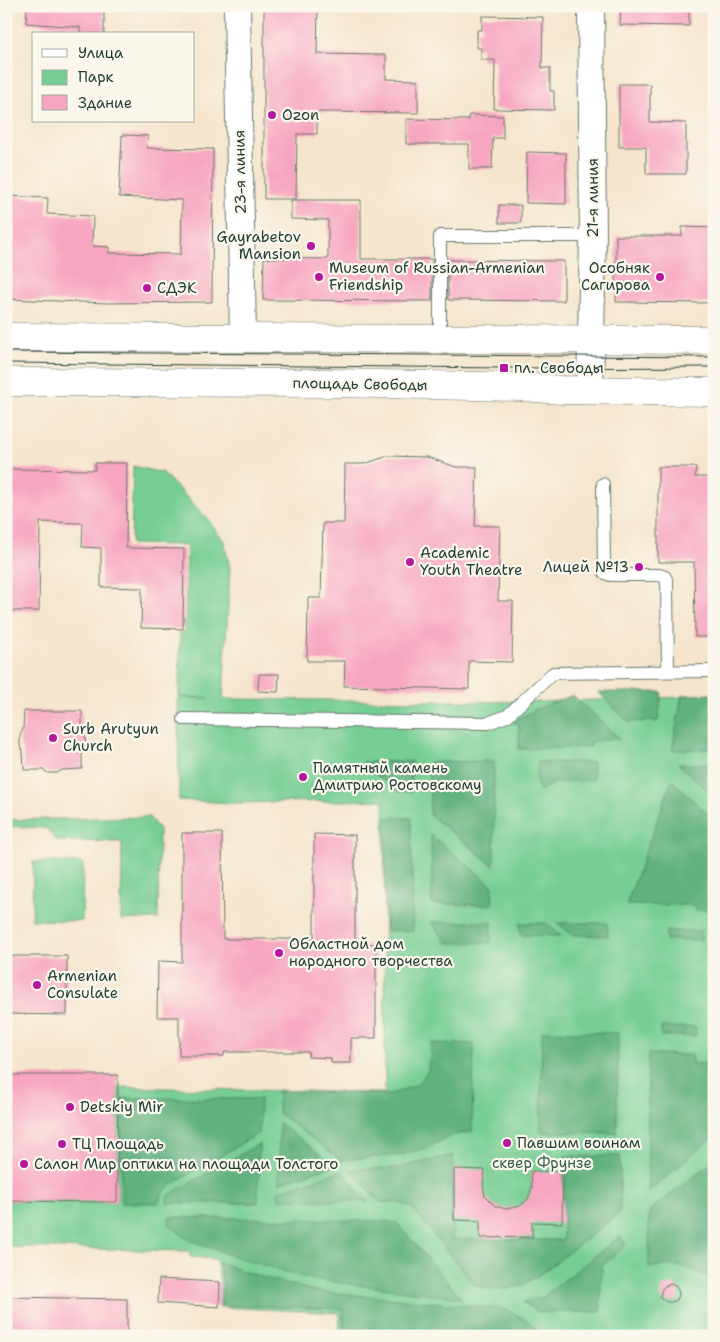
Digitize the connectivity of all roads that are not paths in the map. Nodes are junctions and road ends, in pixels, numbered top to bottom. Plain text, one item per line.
1 (237, 6) edge
2 (591, 6) edge
3 (593, 236) junction
4 (6, 337) edge
5 (243, 338) junction
6 (440, 339) junction
7 (592, 340) junction
8 (714, 340) edge
9 (6, 382) edge
10 (590, 390) junction
11 (714, 392) edge
12 (603, 484) dead end
13 (714, 671) edge
14 (668, 672) junction
15 (184, 719) dead end

1 - 5 street, 23-я линия
2 - 3 street, 21-я линия
3 - 6 lane
3 - 7 street, 21-я линия
4 - 5 main road
5 - 6 main road
6 - 7 main road
7 - 8 main road
7 - 10 street, 21-я линия
9 - 10 main road, площадь Свободы
10 - 11 main road, площадь Свободы
12 - 14 lane
13 - 14 lane
14 - 15 lane

